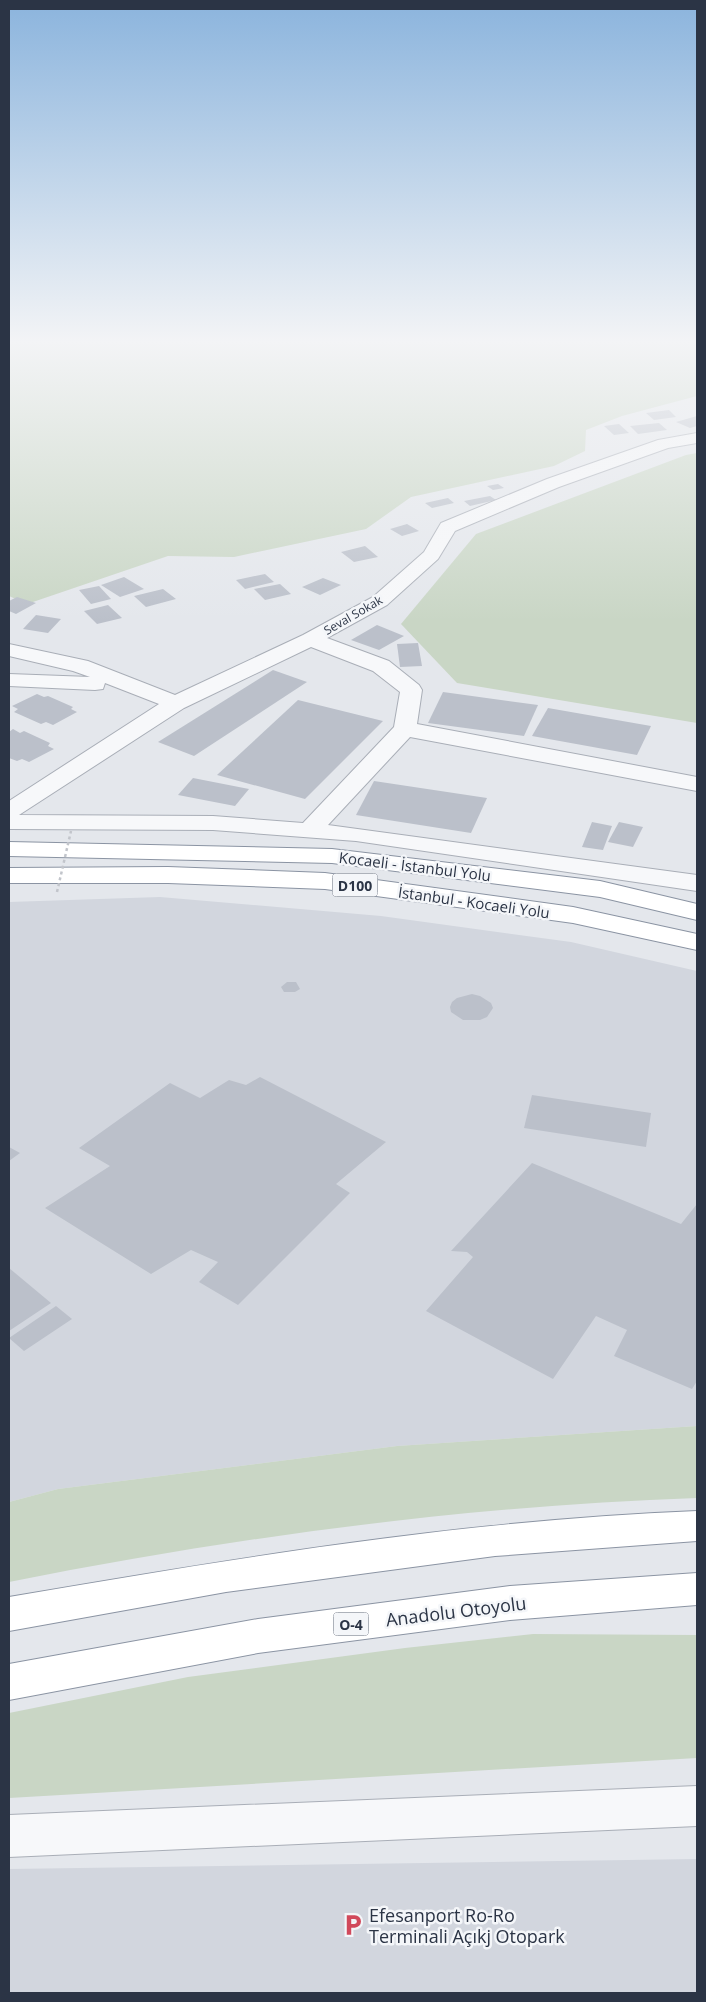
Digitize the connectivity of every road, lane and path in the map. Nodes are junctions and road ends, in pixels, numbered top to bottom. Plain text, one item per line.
1 (697, 438) edge
2 (310, 639) junction
3 (9, 650) edge
4 (9, 680) edge
5 (135, 687) junction
6 (176, 703) junction
7 (405, 729) junction
8 (697, 784) edge
9 (9, 812) edge
10 (9, 822) edge
11 (310, 830) junction
12 (71, 831) dead end
13 (9, 849) edge
14 (9, 876) edge
15 (697, 883) edge
16 (57, 892) dead end
17 (697, 912) edge
18 (697, 942) edge
19 (697, 1526) edge
20 (697, 1589) edge
21 (9, 1614) edge
22 (9, 1682) edge
23 (697, 1806) edge
24 (9, 1836) edge

1 - 2 street, Seval Sokak
2 - 6 street, Seval Sokak
2 - 7 street
3 - 5 street
4 - 5 street
5 - 6 street
6 - 9 street, Seval Sokak
7 - 8 street
7 - 11 street
10 - 11 street
11 - 15 street
12 - 16 path, bridge
13 - 17 highway, Kocaeli - İstanbul Yolu / D100
14 - 18 highway, İstanbul - Kocaeli Yolu / D100
19 - 21 highway
20 - 22 highway, Anadolu Otoyolu / O-4
23 - 24 street

